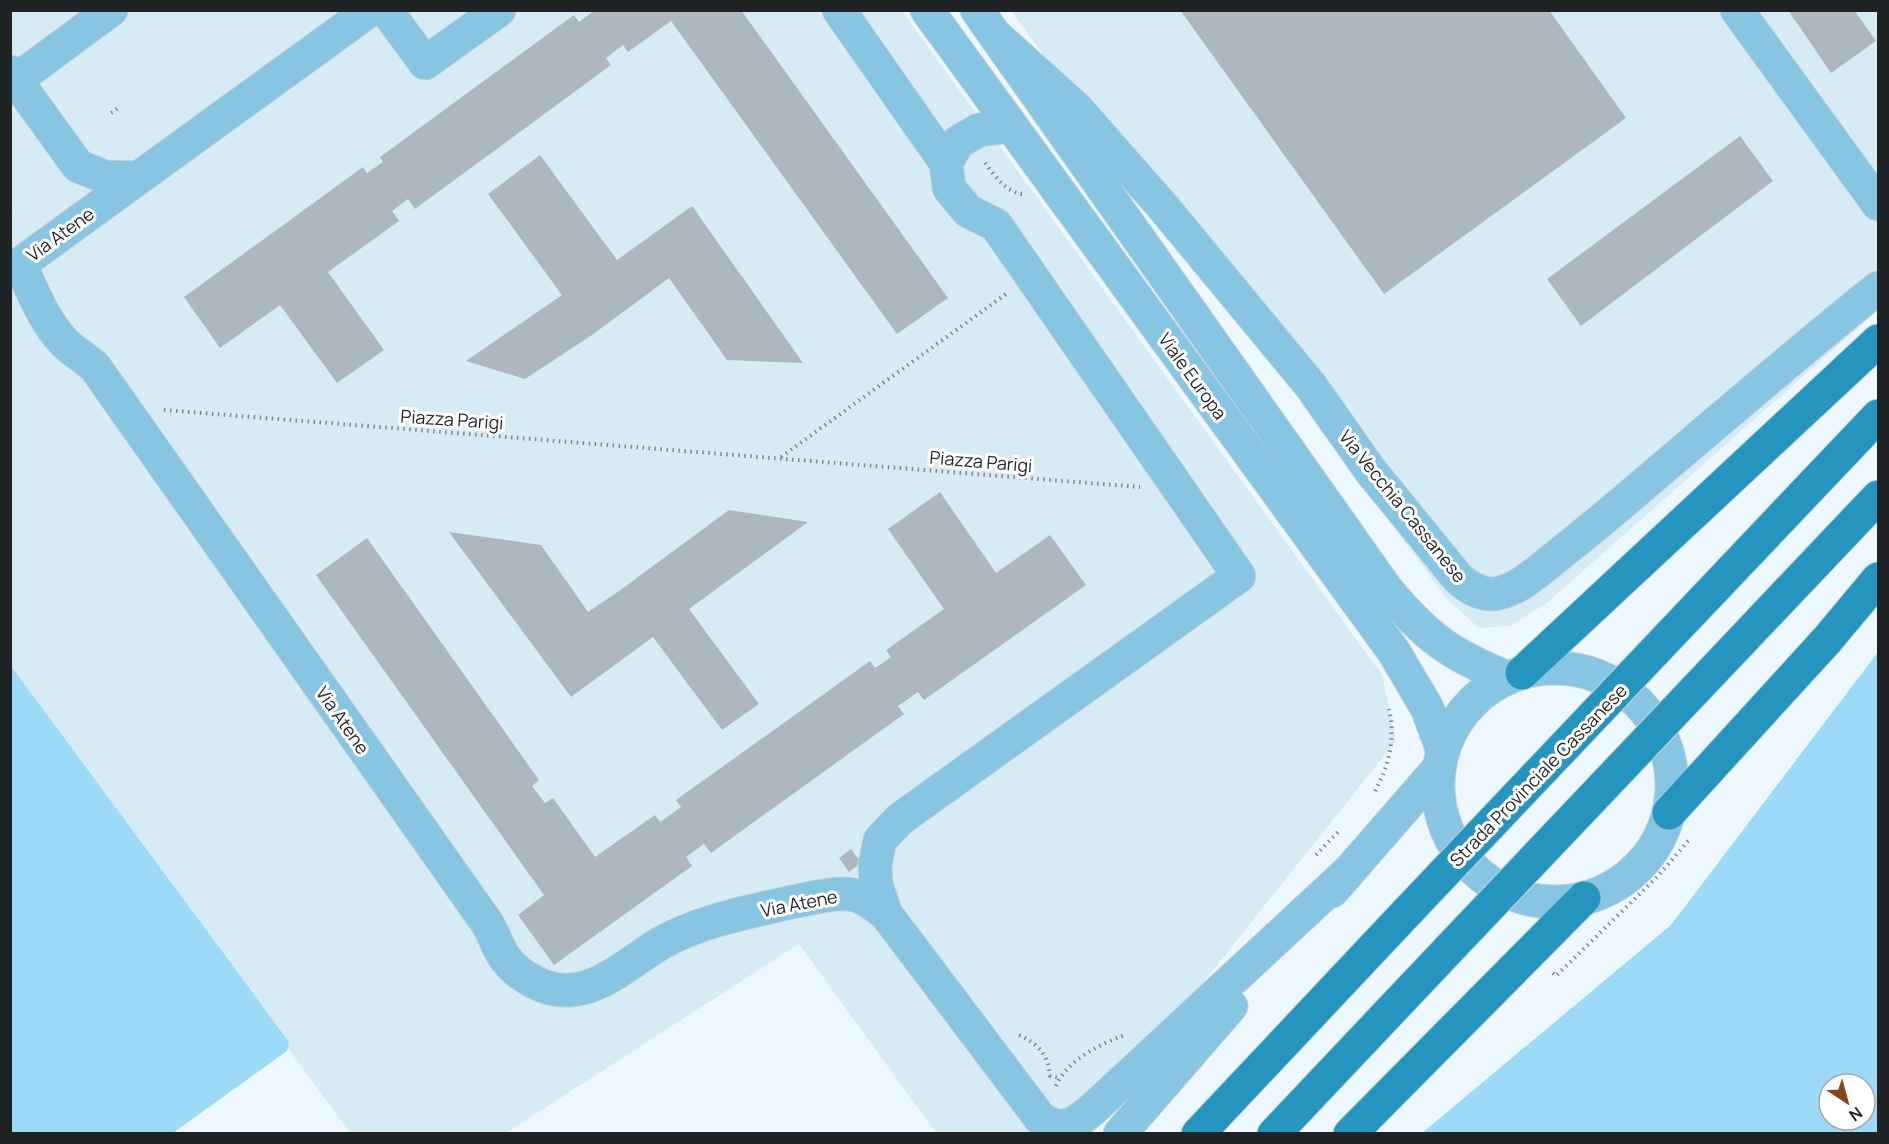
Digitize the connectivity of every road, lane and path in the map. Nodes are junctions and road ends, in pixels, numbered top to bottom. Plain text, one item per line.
1 (111, 10) edge
2 (370, 10) edge
3 (386, 10) edge
4 (499, 10) edge
5 (839, 10) edge
6 (927, 10) edge
7 (1737, 10) edge
8 (986, 22) edge
9 (13, 76) edge
10 (120, 107) dead end
11 (111, 113) dead end
12 (1011, 126) junction
13 (972, 134) junction
14 (946, 163) junction
15 (78, 166) junction
16 (138, 178) junction
17 (1026, 196) dead end
18 (1878, 204) edge
19 (74, 224) junction
20 (1031, 276) junction
21 (1878, 288) edge
22 (1878, 341) edge
23 (122, 407) junction
24 (1878, 416) edge
25 (780, 458) junction
26 (1180, 490) junction
27 (1878, 497) edge
28 (1878, 579) edge
29 (1515, 676) junction
30 (1388, 706) dead end
31 (1441, 760) junction
32 (1372, 795) dead end
33 (1669, 813) junction
34 (1694, 834) dead end
35 (1346, 874) junction
36 (1584, 898) junction
37 (886, 914) junction
38 (1556, 976) dead end
39 (1120, 1134) edge
40 (1198, 1134) edge
41 (1274, 1134) edge
42 (1350, 1134) edge

1 - 9 street
2 - 16 street, Via Atene
3 - 4 street
5 - 14 street
6 - 12 street, Viale Europa
7 - 18 street
8 - 21 street, Via Vecchia Cassanese
8 - 29 street, Viale Europa
9 - 15 street
10 - 11 path
12 - 13 street
12 - 31 street, Viale Europa
13 - 14 street
13 - 17 path
14 - 20 street
15 - 16 street
15 - 19 street
16 - 19 street, Via Atene
19 - 23 street, Via Atene
20 - 25 path
20 - 26 street
22 - 29 main road
23 - 25 path, Piazza Parigi
23 - 37 street, Via Atene
24 - 40 main road, Strada Provinciale Cassanese, bridge
25 - 26 path, Piazza Parigi
26 - 37 street
27 - 41 main road, bridge
28 - 33 main road
29 - 31 street
29 - 33 street
30 - 32 path
31 - 35 street
31 - 36 street
33 - 36 street
34 - 38 path
35 - 37 street, Via Atene
35 - 39 street
36 - 42 main road

